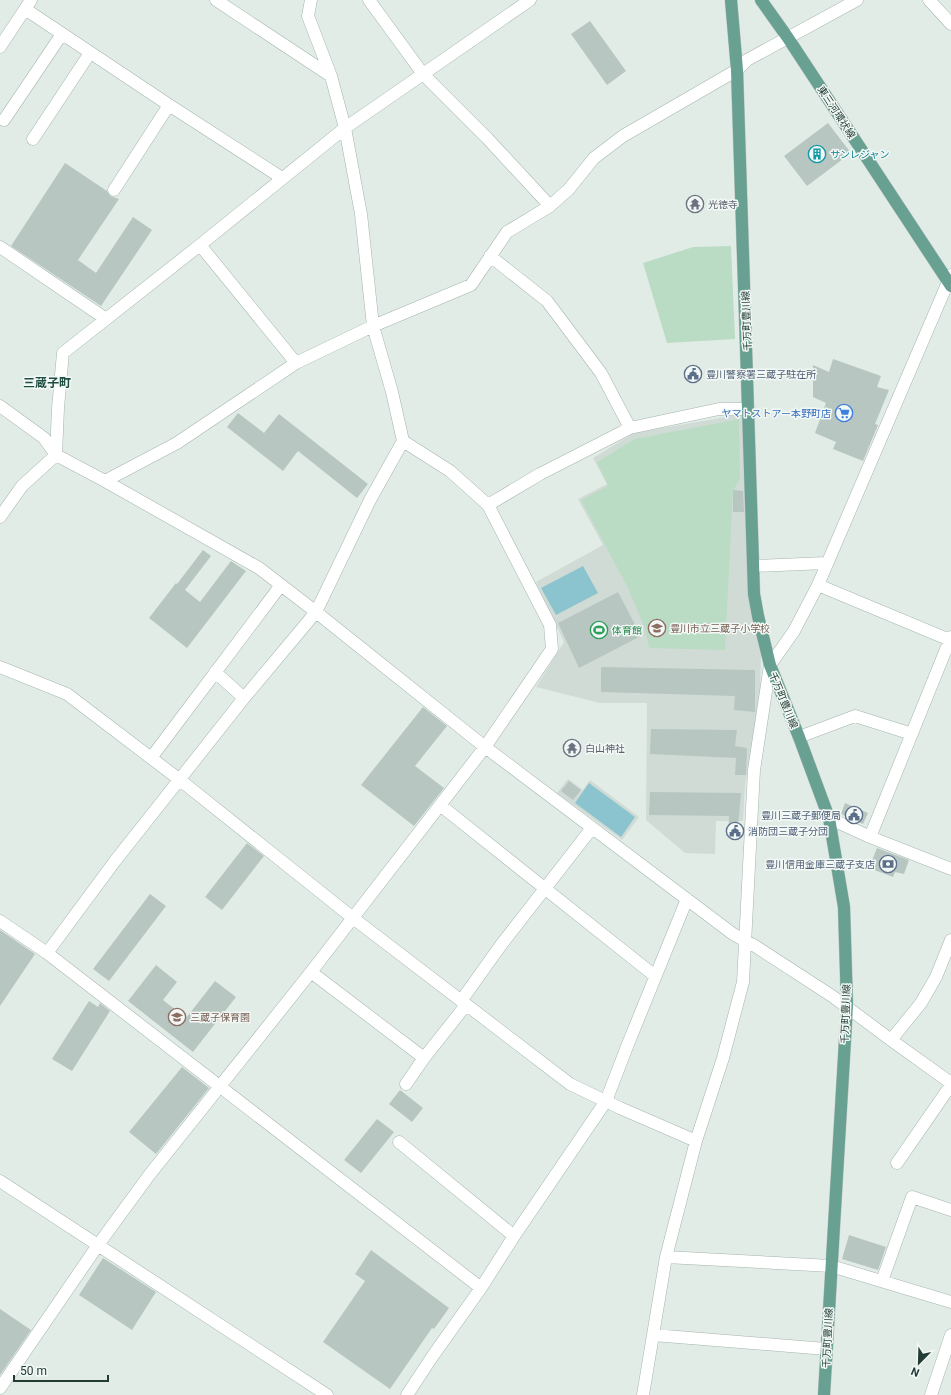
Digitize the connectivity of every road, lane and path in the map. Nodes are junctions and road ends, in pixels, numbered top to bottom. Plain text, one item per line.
1 (216, 0) edge
2 (311, 0) edge
3 (369, 0) edge
4 (530, 0) edge
5 (731, 0) edge
6 (761, 0) edge
7 (857, 0) edge
8 (929, 0) edge
9 (28, 4) edge
10 (951, 24) edge
11 (62, 34) junction
12 (788, 38) junction
13 (0, 47) edge
14 (90, 53) junction
15 (737, 70) junction
16 (423, 74) junction
17 (332, 76) junction
18 (169, 105) junction
19 (4, 120) dead end
20 (345, 128) junction
21 (33, 139) dead end
22 (282, 178) junction
23 (114, 190) dead end
24 (550, 206) junction
25 (200, 245) junction
26 (0, 247) edge
27 (490, 256) junction
28 (950, 281) edge
29 (106, 319) junction
30 (373, 326) junction
31 (296, 363) junction
32 (0, 406) edge
33 (749, 409) junction
34 (630, 428) junction
35 (403, 441) junction
36 (56, 455) junction
37 (105, 481) junction
38 (488, 505) junction
39 (0, 517) edge
40 (826, 563) junction
41 (754, 566) junction
42 (282, 585) junction
43 (818, 585) junction
44 (316, 612) junction
45 (950, 638) edge
46 (770, 665) junction
47 (0, 667) edge
48 (215, 672) junction
49 (244, 698) junction
50 (912, 734) junction
51 (799, 737) junction
52 (485, 747) junction
53 (151, 758) junction
54 (180, 780) junction
55 (440, 805) junction
56 (829, 818) junction
57 (592, 828) junction
58 (870, 837) junction
59 (951, 869) edge
60 (545, 888) junction
61 (687, 899) junction
62 (353, 918) junction
63 (0, 921) edge
64 (951, 940) edge
65 (746, 942) junction
66 (47, 953) junction
67 (311, 972) junction
68 (655, 976) junction
69 (463, 1003) junction
70 (846, 1006) junction
71 (891, 1040) junction
72 (424, 1058) junction
73 (406, 1084) dead end
74 (951, 1084) edge
75 (221, 1087) junction
76 (606, 1101) junction
77 (696, 1141) junction
78 (399, 1142) dead end
79 (897, 1163) dead end
80 (0, 1181) edge
81 (951, 1210) edge
82 (514, 1236) junction
83 (98, 1245) junction
84 (666, 1257) junction
85 (831, 1266) junction
86 (882, 1281) junction
87 (481, 1288) junction
88 (951, 1302) edge
89 (653, 1335) junction
90 (951, 1335) edge
91 (826, 1349) junction
92 (948, 1354) edge
93 (0, 1388) edge
94 (326, 1395) edge
95 (407, 1395) edge
96 (643, 1395) edge
97 (824, 1395) edge
98 (931, 1395) edge

1 - 17 street
2 - 17 street
3 - 16 street
4 - 16 street
5 - 15 main road, 千万町豊川線
6 - 12 main road, 東三河環状線
7 - 12 street
8 - 10 street
9 - 11 street
9 - 13 street
11 - 14 street
11 - 19 street
12 - 15 street
12 - 28 main road, 東三河環状線
14 - 18 street
14 - 21 street
15 - 24 street
15 - 33 main road, 千万町豊川線
16 - 20 street
16 - 24 street
17 - 20 street
18 - 22 street
18 - 23 street
20 - 22 street
20 - 30 street
22 - 25 street
24 - 27 street
25 - 29 street
25 - 31 street
26 - 29 street
27 - 30 street
27 - 34 street
28 - 40 street
29 - 36 street
30 - 31 street
30 - 35 street
31 - 37 street
32 - 36 street
33 - 34 street
33 - 41 main road, 千万町豊川線
34 - 38 street
35 - 38 street
35 - 44 street
36 - 37 street
36 - 39 street
37 - 42 street
38 - 52 street
40 - 41 street
40 - 43 street
41 - 46 main road, 千万町豊川線
42 - 44 street
42 - 48 street
43 - 45 street
43 - 46 street
44 - 49 street
44 - 52 street
45 - 50 street
46 - 51 main road, 千万町豊川線
46 - 65 street
47 - 53 street
48 - 49 street
48 - 53 street
49 - 54 street
50 - 51 street
50 - 58 street
51 - 56 main road, 千万町豊川線
52 - 55 street
52 - 57 street
53 - 54 street
54 - 62 street
54 - 66 street
55 - 60 street
55 - 62 street
56 - 58 street
56 - 70 main road, 千万町豊川線
57 - 60 street
57 - 61 street
58 - 59 street
60 - 68 street
60 - 69 street
61 - 65 street
61 - 68 street
62 - 67 street
62 - 69 street
63 - 66 street
64 - 71 street
65 - 70 street
65 - 77 street
66 - 75 street
67 - 72 street
67 - 75 street
68 - 76 street
69 - 72 street
69 - 76 street
70 - 71 street
70 - 85 main road, 千万町豊川線
71 - 74 street
72 - 73 street
74 - 79 street
75 - 83 street
75 - 87 street
76 - 77 street
76 - 82 street
77 - 84 street
78 - 82 street
80 - 83 street
81 - 86 street
82 - 87 street
83 - 93 street
83 - 94 street
84 - 85 street
84 - 89 street
85 - 86 street
85 - 91 main road, 千万町豊川線
86 - 88 street
87 - 95 street
89 - 91 street
89 - 96 street
90 - 92 street
91 - 97 main road, 千万町豊川線
92 - 98 street

